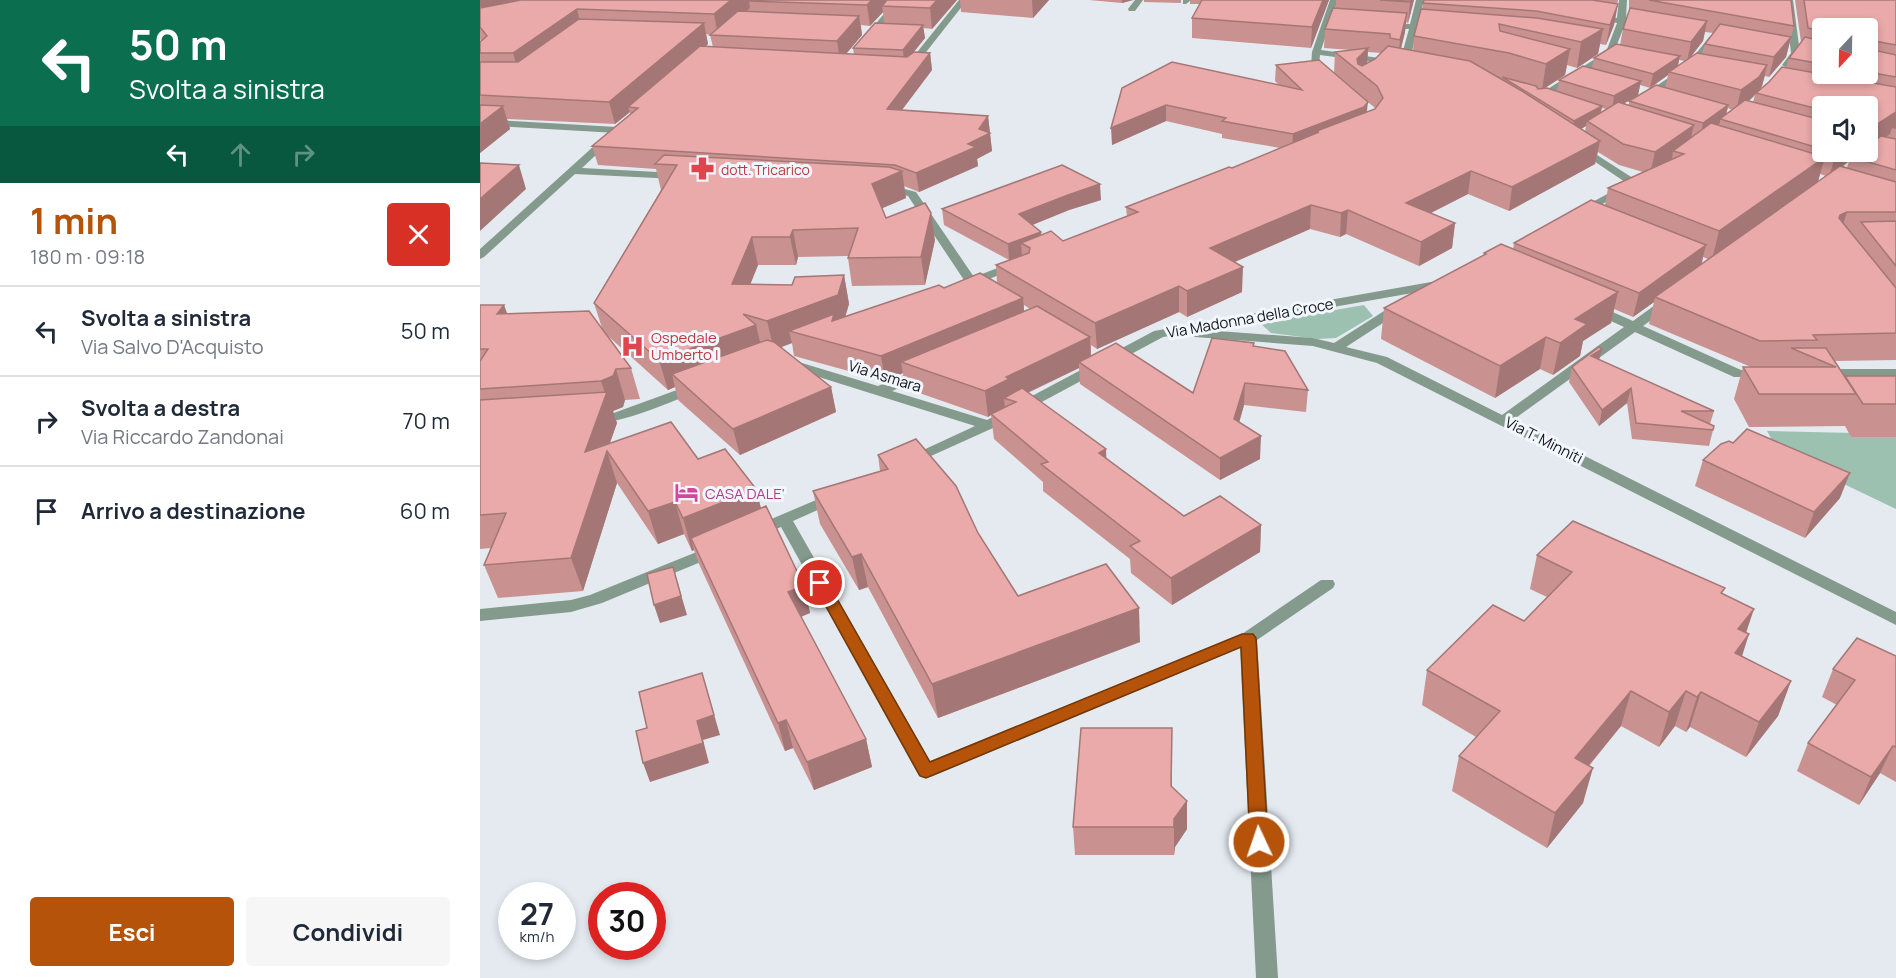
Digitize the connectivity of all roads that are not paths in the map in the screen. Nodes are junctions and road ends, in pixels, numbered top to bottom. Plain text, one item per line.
1 (900, 0) edge
2 (963, 0) edge
3 (1138, 0) edge
4 (1334, 0) edge
5 (1420, 0) edge
6 (1623, 0) edge
7 (1789, 0) edge
8 (1132, 9) dead end
9 (1588, 16) edge
10 (1621, 21) junction
11 (1371, 24) edge
12 (1413, 26) junction
13 (1656, 27) edge
14 (1446, 29) edge
15 (863, 30) edge
16 (874, 31) junction
17 (885, 31) edge
18 (927, 33) edge
19 (938, 34) junction
20 (1702, 36) edge
21 (1410, 43) junction
22 (1421, 44) edge
23 (859, 48) edge
24 (1599, 51) dead end
25 (1316, 52) junction
26 (1610, 53) junction
27 (1621, 55) edge
28 (1384, 62) junction
29 (1404, 64) junction
30 (1414, 66) edge
31 (1677, 66) edge
32 (898, 68) edge
33 (1376, 69) edge
34 (1694, 69) junction
35 (1567, 70) dead end
36 (1578, 73) junction
37 (1589, 76) edge
38 (1779, 76) edge
39 (1330, 78) edge
40 (1646, 92) junction
41 (1662, 97) edge
42 (1530, 105) edge
43 (1633, 105) edge
44 (480, 122) edge
45 (1576, 139) edge
46 (574, 171) junction
47 (693, 177) edge
48 (870, 186) edge
49 (1577, 217) edge
50 (480, 255) edge
51 (1026, 261) edge
52 (965, 284) junction
53 (1678, 293) edge
54 (991, 294) edge
55 (1581, 303) edge
56 (1635, 326) junction
57 (1171, 331) junction
58 (1337, 347) junction
59 (786, 355) edge
60 (933, 368) edge
61 (1806, 373) edge
62 (1896, 373) edge
63 (1772, 374) edge
64 (708, 382) edge
65 (879, 391) junction
66 (580, 420) edge
67 (1504, 420) junction
68 (988, 424) junction
69 (892, 470) edge
70 (849, 490) edge
71 (785, 520) junction
72 (1327, 584) dead end
73 (480, 615) edge
74 (1896, 619) edge
75 (1248, 638) junction
76 (1267, 978) edge

1 - 16 street
2 - 19 street
3 - 8 street
4 - 25 street
5 - 12 street
6 - 10 street
7 - 38 street
9 - 10 street
10 - 13 street
10 - 26 street
11 - 12 street
12 - 14 street
12 - 21 street
15 - 16 street
16 - 17 street
16 - 23 street
18 - 19 street
19 - 32 street
20 - 34 street
21 - 22 street
21 - 29 street
24 - 26 street
25 - 28 street
25 - 39 street
26 - 27 street
26 - 36 street
28 - 29 street
28 - 33 street
29 - 30 street
31 - 34 street
34 - 40 street
35 - 36 street
36 - 37 street
36 - 42 street
40 - 41 street
40 - 43 street
44 - 46 street
45 - 49 street
46 - 47 street
46 - 50 street
48 - 52 street
51 - 52 street
52 - 54 street
53 - 56 street
55 - 56 street
56 - 63 street
56 - 67 street
57 - 58 street, Via T. Minniti
57 - 58 street, Via Madonna della Croce
57 - 68 street, Via Madonna della Croce
58 - 67 street, Via T. Minniti
59 - 65 street, Via Asmara
60 - 65 street
61 - 62 street
64 - 66 street
65 - 68 street, Via Asmara
67 - 74 street, Via T. Minniti
68 - 69 street, Via Madonna della Croce
70 - 71 street
71 - 73 street
71 - 75 street
72 - 75 street
75 - 76 street

